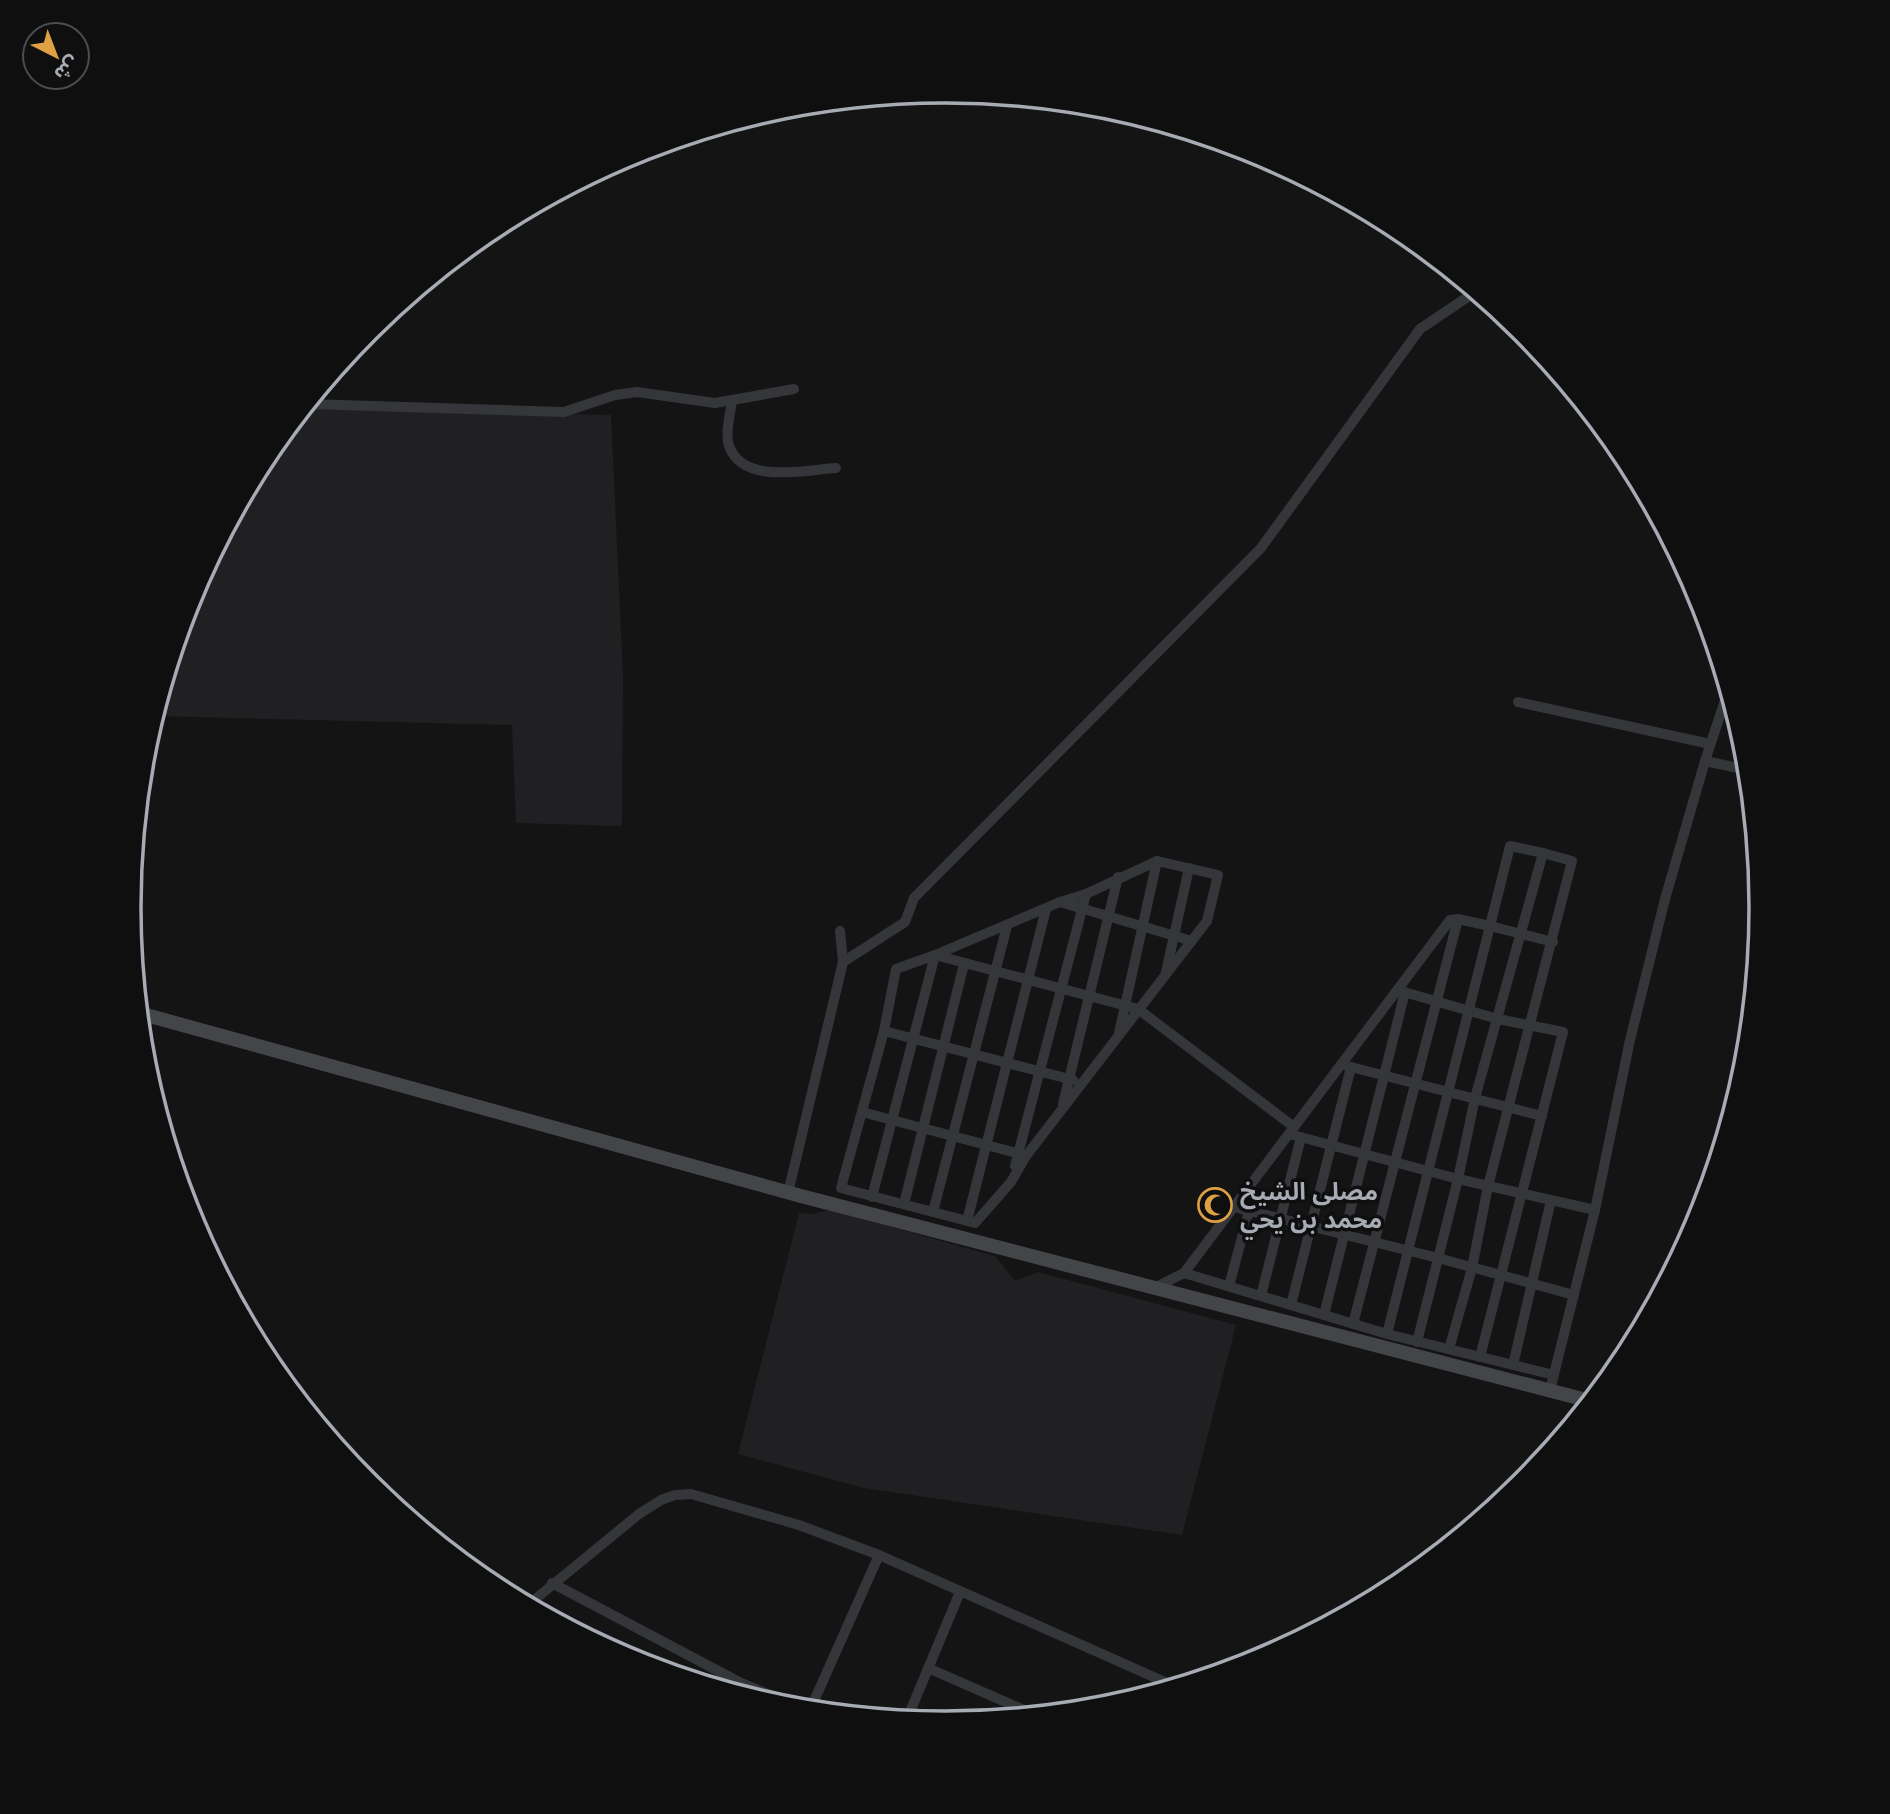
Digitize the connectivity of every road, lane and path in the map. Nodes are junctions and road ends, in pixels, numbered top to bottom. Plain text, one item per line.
1 (1468, 297) edge
2 (794, 389) dead end
3 (732, 401) junction
4 (318, 404) edge
5 (836, 468) dead end
6 (1518, 702) dead end
7 (1723, 706) edge
8 (1710, 744) junction
9 (1705, 761) junction
10 (1736, 767) edge
11 (1543, 853) junction
12 (1157, 860) junction
13 (1189, 868) junction
14 (1118, 877) junction
15 (1086, 894) junction
16 (1060, 902) junction
17 (1046, 909) junction
18 (1082, 909) junction
19 (1109, 916) junction
20 (1458, 919) junction
21 (1007, 926) junction
22 (1142, 926) junction
23 (1490, 926) junction
24 (840, 931) dead end
25 (1174, 935) junction
26 (1521, 936) junction
27 (1192, 940) junction
28 (1553, 942) junction
29 (935, 955) junction
30 (843, 962) junction
31 (964, 964) junction
32 (996, 972) junction
33 (1165, 975) junction
34 (1028, 981) junction
35 (1061, 990) junction
36 (1401, 991) junction
37 (1089, 996) junction
38 (1437, 1000) junction
39 (1125, 1006) junction
40 (1138, 1009) junction
41 (1469, 1010) junction
42 (149, 1015) edge
43 (1498, 1019) junction
44 (1530, 1024) junction
45 (884, 1031) junction
46 (1118, 1036) junction
47 (914, 1039) junction
48 (944, 1046) junction
49 (975, 1054) junction
50 (1007, 1063) junction
51 (1346, 1066) junction
52 (1040, 1071) junction
53 (1385, 1075) junction
54 (1069, 1079) junction
55 (1083, 1082) junction
56 (1416, 1083) junction
57 (1448, 1090) junction
58 (1475, 1098) junction
59 (1509, 1107) junction
60 (1062, 1110) junction
61 (862, 1112) junction
62 (1542, 1116) junction
63 (893, 1120) junction
64 (923, 1128) junction
65 (1291, 1130) junction
66 (953, 1136) junction
67 (1301, 1137) junction
68 (986, 1145) junction
69 (1332, 1145) junction
70 (1365, 1154) junction
71 (1023, 1155) junction
72 (1395, 1162) junction
73 (1428, 1171) junction
74 (1458, 1179) junction
75 (1488, 1186) junction
76 (788, 1193) junction
77 (1520, 1193) junction
78 (872, 1197) junction
79 (1551, 1200) junction
80 (904, 1205) junction
81 (1234, 1207) junction
82 (1595, 1210) junction
83 (1249, 1211) junction
84 (933, 1212) junction
85 (1280, 1219) junction
86 (967, 1221) junction
87 (1311, 1226) junction
88 (1345, 1235) junction
89 (1374, 1242) junction
90 (1408, 1251) junction
91 (1438, 1258) junction
92 (1472, 1268) junction
93 (1184, 1273) junction
94 (1501, 1275) junction
95 (1532, 1284) junction
96 (1229, 1286) junction
97 (1153, 1288) junction
98 (1574, 1295) junction
99 (1261, 1296) junction
100 (1291, 1305) junction
101 (1324, 1315) junction
102 (1353, 1324) junction
103 (1387, 1334) junction
104 (1417, 1342) junction
105 (1449, 1349) junction
106 (1480, 1357) junction
107 (1513, 1365) junction
108 (1554, 1375) junction
109 (1550, 1390) junction
110 (1581, 1399) edge
111 (879, 1555) junction
112 (552, 1583) junction
113 (960, 1592) junction
114 (535, 1598) edge
115 (928, 1668) junction
116 (724, 1679) edge
117 (1161, 1680) edge
118 (812, 1699) edge
119 (1017, 1707) edge
120 (911, 1710) edge

1 - 30 street
2 - 3 street
3 - 4 street
3 - 5 street
6 - 8 street
7 - 8 street
8 - 9 street
9 - 10 street
9 - 82 street
11 - 23 street
11 - 26 street
11 - 28 street
12 - 13 street
12 - 14 street
12 - 22 street
13 - 25 street
13 - 27 street
14 - 15 street
14 - 19 street
15 - 16 street
15 - 18 street
16 - 17 street
16 - 18 street
17 - 21 street
17 - 34 street
18 - 19 street
18 - 35 street
19 - 22 street
19 - 37 street
20 - 23 street
20 - 36 street
20 - 38 street
21 - 29 street
21 - 32 street
22 - 25 street
22 - 39 street
23 - 26 street
23 - 41 street
24 - 30 street
25 - 27 street
25 - 33 street
26 - 28 street
26 - 43 street
27 - 33 street
28 - 44 street
29 - 31 street
29 - 45 street
29 - 47 street
30 - 76 street
31 - 32 street
31 - 48 street
32 - 34 street
32 - 49 street
33 - 40 street
34 - 35 street
34 - 50 street
35 - 37 street
35 - 52 street
36 - 38 street
36 - 51 street
36 - 53 street
37 - 39 street
37 - 54 street
38 - 41 street
38 - 56 street
39 - 40 street
39 - 46 street
40 - 46 street
40 - 65 street
41 - 43 street
41 - 57 street
42 - 76 street
43 - 44 street
43 - 58 street
44 - 59 street
44 - 62 street
45 - 47 street
45 - 61 street
46 - 55 street
47 - 48 street
47 - 63 street
48 - 49 street
48 - 64 street
49 - 50 street
49 - 66 street
50 - 52 street
50 - 68 street
51 - 53 street
51 - 65 street
51 - 69 street
52 - 54 street
52 - 71 street
53 - 56 street
53 - 70 street
54 - 55 street
54 - 60 street
55 - 60 street
56 - 57 street
56 - 72 street
57 - 58 street
57 - 73 street
58 - 59 street
58 - 74 street
59 - 62 street
59 - 75 street
60 - 71 street
61 - 63 street
61 - 78 street
62 - 77 street
63 - 64 street
63 - 78 street
64 - 66 street
64 - 80 street
65 - 67 street
65 - 81 street
66 - 68 street
66 - 84 street
67 - 69 street
67 - 85 street
68 - 71 street
68 - 86 street
69 - 70 street
69 - 87 street
70 - 72 street
70 - 88 street
71 - 86 street
72 - 73 street
72 - 89 street
73 - 74 street
73 - 90 street
74 - 75 street
74 - 91 street
75 - 77 street
75 - 92 street
76 - 97 street
77 - 79 street
77 - 94 street
78 - 80 street
79 - 82 street
79 - 95 street
80 - 84 street
81 - 83 street
81 - 93 street
82 - 98 street
83 - 85 street
83 - 96 street
84 - 86 street
85 - 87 street
85 - 99 street
87 - 88 street
87 - 100 street
88 - 89 street
88 - 101 street
89 - 90 street
89 - 102 street
90 - 91 street
90 - 103 street
91 - 92 street
91 - 104 street
92 - 94 street
92 - 105 street
93 - 96 street
93 - 97 street
94 - 95 street
94 - 106 street
95 - 98 street
95 - 107 street
96 - 99 street
97 - 109 street
98 - 108 street
99 - 100 street
100 - 101 street
101 - 102 street
102 - 103 street
103 - 104 street
104 - 105 street
105 - 106 street
106 - 107 street
107 - 108 street
108 - 109 street
109 - 110 street
111 - 112 street
111 - 113 street
111 - 118 street
112 - 114 street
112 - 116 street
113 - 115 street
113 - 117 street
115 - 119 street
115 - 120 street

